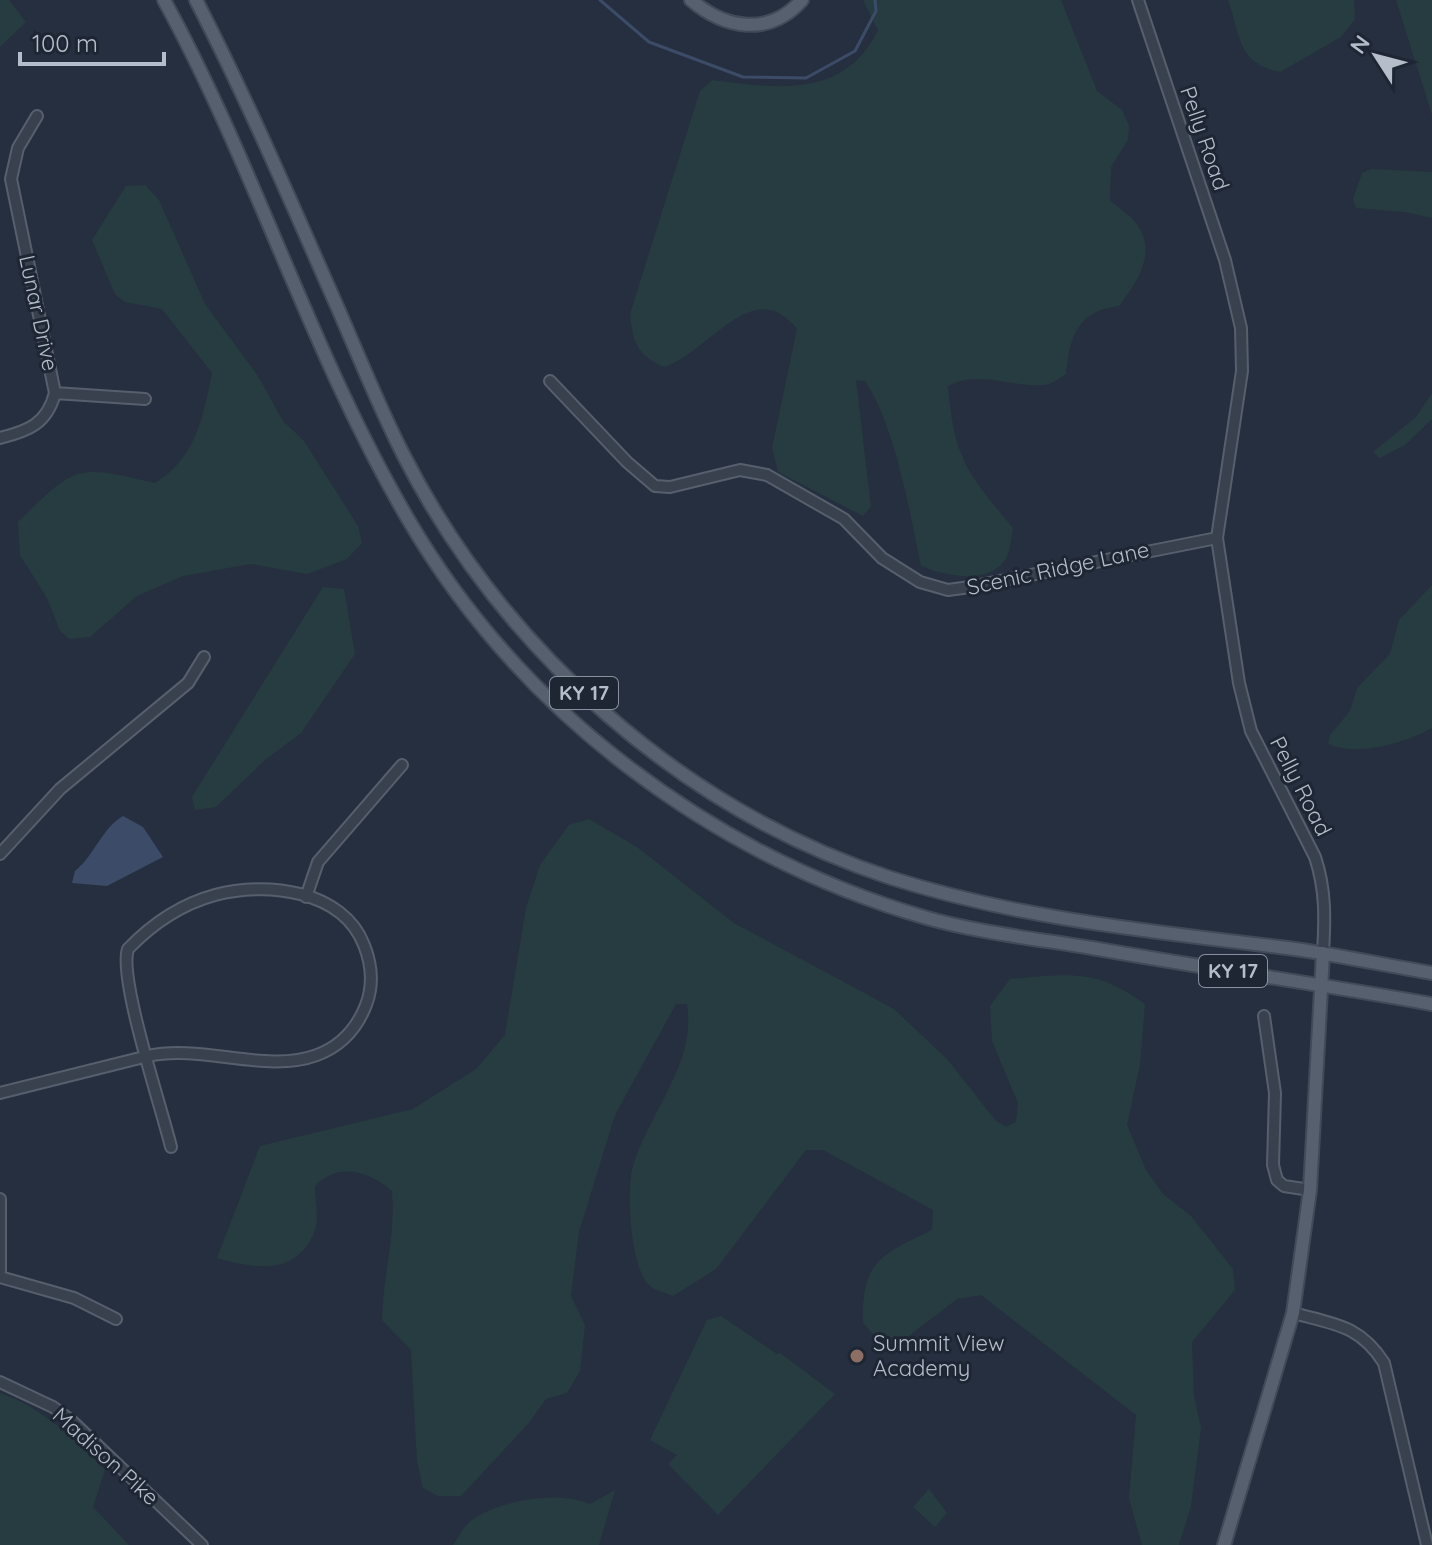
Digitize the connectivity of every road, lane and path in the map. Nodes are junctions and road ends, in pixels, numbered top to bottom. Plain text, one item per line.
1 (164, 0) edge
2 (196, 0) edge
3 (691, 0) edge
4 (802, 0) edge
5 (1138, 0) edge
6 (37, 116) dead end
7 (550, 381) dead end
8 (55, 393) junction
9 (145, 399) dead end
10 (0, 438) edge
11 (1217, 538) junction
12 (204, 657) dead end
13 (402, 765) dead end
14 (0, 854) edge
15 (306, 897) junction
16 (1323, 953) junction
17 (1432, 973) edge
18 (1323, 985) junction
19 (1432, 1004) edge
20 (1264, 1016) dead end
21 (148, 1056) junction
22 (0, 1093) edge
23 (171, 1147) dead end
24 (1310, 1190) junction
25 (0, 1199) edge
26 (0, 1274) edge
27 (1293, 1313) junction
28 (116, 1319) dead end
29 (0, 1382) edge
30 (1428, 1541) edge
31 (202, 1545) edge
32 (1224, 1545) edge

1 - 18 main road, KY 17
2 - 16 main road, KY 17
3 - 4 main road
5 - 11 street, Pelly Road
6 - 8 street, Lunar Drive
7 - 11 street, Scenic Ridge Lane
8 - 9 street
8 - 10 street, Lunar Drive
11 - 16 street, Pelly Road
12 - 14 street
13 - 15 street
15 - 21 street
15 - 21 street
16 - 17 main road, KY 17
16 - 18 main road, Pelly Road
18 - 19 main road, KY 17
18 - 24 main road, Pelly Road
20 - 24 street
21 - 22 street
21 - 23 street
24 - 27 main road, Pelly Road
25 - 26 street
26 - 28 street
27 - 30 street
27 - 32 main road, Pelly Road
29 - 31 street, Madison Pike

